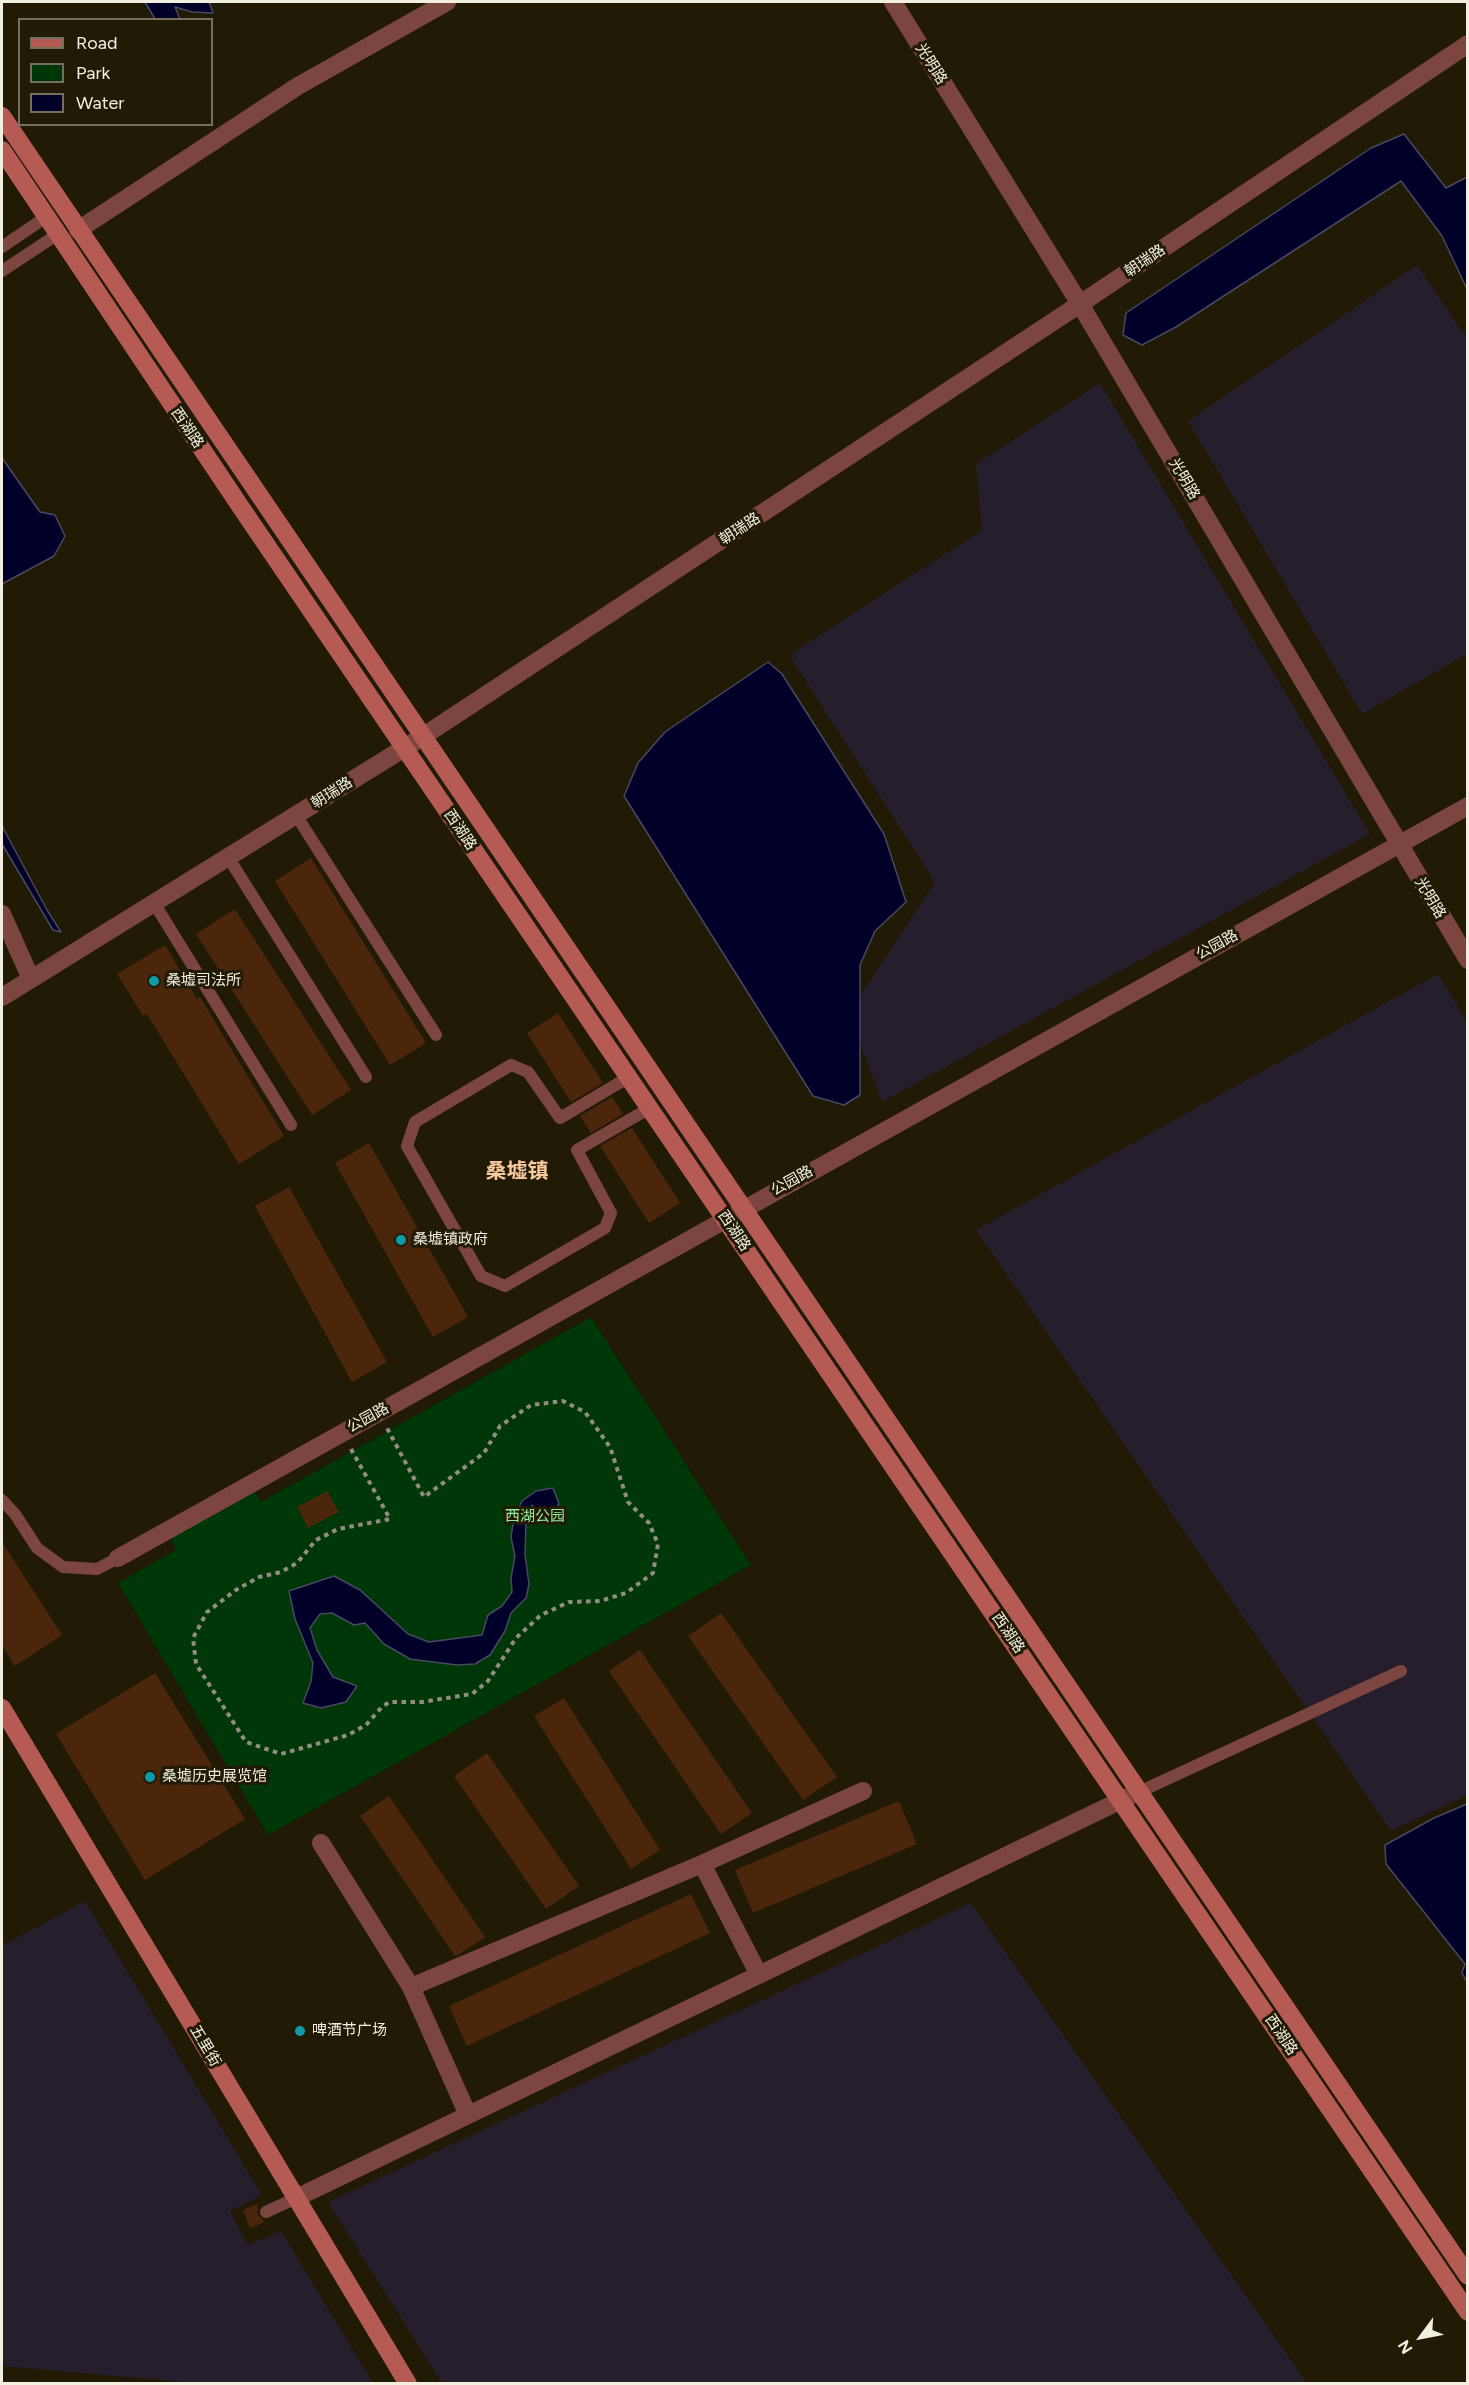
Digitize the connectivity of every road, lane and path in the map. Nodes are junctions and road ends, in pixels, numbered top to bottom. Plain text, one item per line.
1 (447, 2) edge
2 (893, 2) edge
3 (1467, 44) edge
4 (2, 116) edge
5 (2, 150) edge
6 (46, 217) junction
7 (78, 230) junction
8 (58, 234) junction
9 (2, 247) edge
10 (2, 271) edge
11 (1080, 304) junction
12 (422, 737) junction
13 (404, 748) junction
14 (1467, 806) edge
15 (296, 815) junction
16 (1398, 843) junction
17 (228, 857) junction
18 (154, 903) junction
19 (2, 914) edge
20 (1467, 960) edge
21 (31, 979) junction
22 (2, 997) edge
23 (436, 1035) dead end
24 (366, 1077) dead end
25 (628, 1077) junction
26 (650, 1108) junction
27 (291, 1125) dead end
28 (743, 1209) junction
29 (726, 1219) junction
30 (379, 1412) junction
31 (342, 1433) junction
32 (2, 1500) edge
33 (118, 1558) joint
34 (1401, 1671) dead end
35 (2, 1708) edge
36 (863, 1791) dead end
37 (1139, 1792) junction
38 (1122, 1801) junction
39 (321, 1843) dead end
40 (702, 1864) junction
41 (759, 1975) junction
42 (411, 1987) junction
43 (468, 2115) junction
44 (296, 2198) junction
45 (266, 2212) dead end
46 (1467, 2276) edge
47 (1467, 2312) edge
48 (408, 2384) edge

1 - 7 street
2 - 11 street, 光明路
3 - 11 street, 朝瑞路
4 - 7 main road, 西湖路
5 - 6 main road, 西湖路
6 - 8 main road, 西湖路
6 - 9 lane
7 - 12 main road, 西湖路
8 - 10 lane
8 - 13 main road, 西湖路
11 - 12 street, 朝瑞路
11 - 16 street, 光明路
12 - 13 street, 朝瑞路
12 - 28 main road, 西湖路
13 - 15 street, 朝瑞路
13 - 25 main road, 西湖路
14 - 16 street, 公园路
15 - 17 street, 朝瑞路
15 - 23 lane
16 - 20 street, 光明路
16 - 28 street, 公园路
17 - 18 street, 朝瑞路
17 - 24 lane
18 - 21 street, 朝瑞路
18 - 27 lane
19 - 21 street
21 - 22 street, 朝瑞路
25 - 26 main road, 西湖路
25 - 26 lane
26 - 29 main road, 西湖路
28 - 29 street, 公园路
28 - 37 main road, 西湖路
29 - 30 street, 公园路
29 - 38 main road, 西湖路
30 - 31 street, 公园路
30 - 31 path
31 - 33 street, 公园路
32 - 33 lane
34 - 37 lane
35 - 44 main road, 五里街
36 - 40 street
37 - 38 street
37 - 46 main road, 西湖路
38 - 41 street
38 - 47 main road, 西湖路
39 - 42 street
40 - 41 street
40 - 42 street
41 - 43 street
42 - 43 street
43 - 44 street
44 - 45 lane
44 - 48 main road, 五里街

